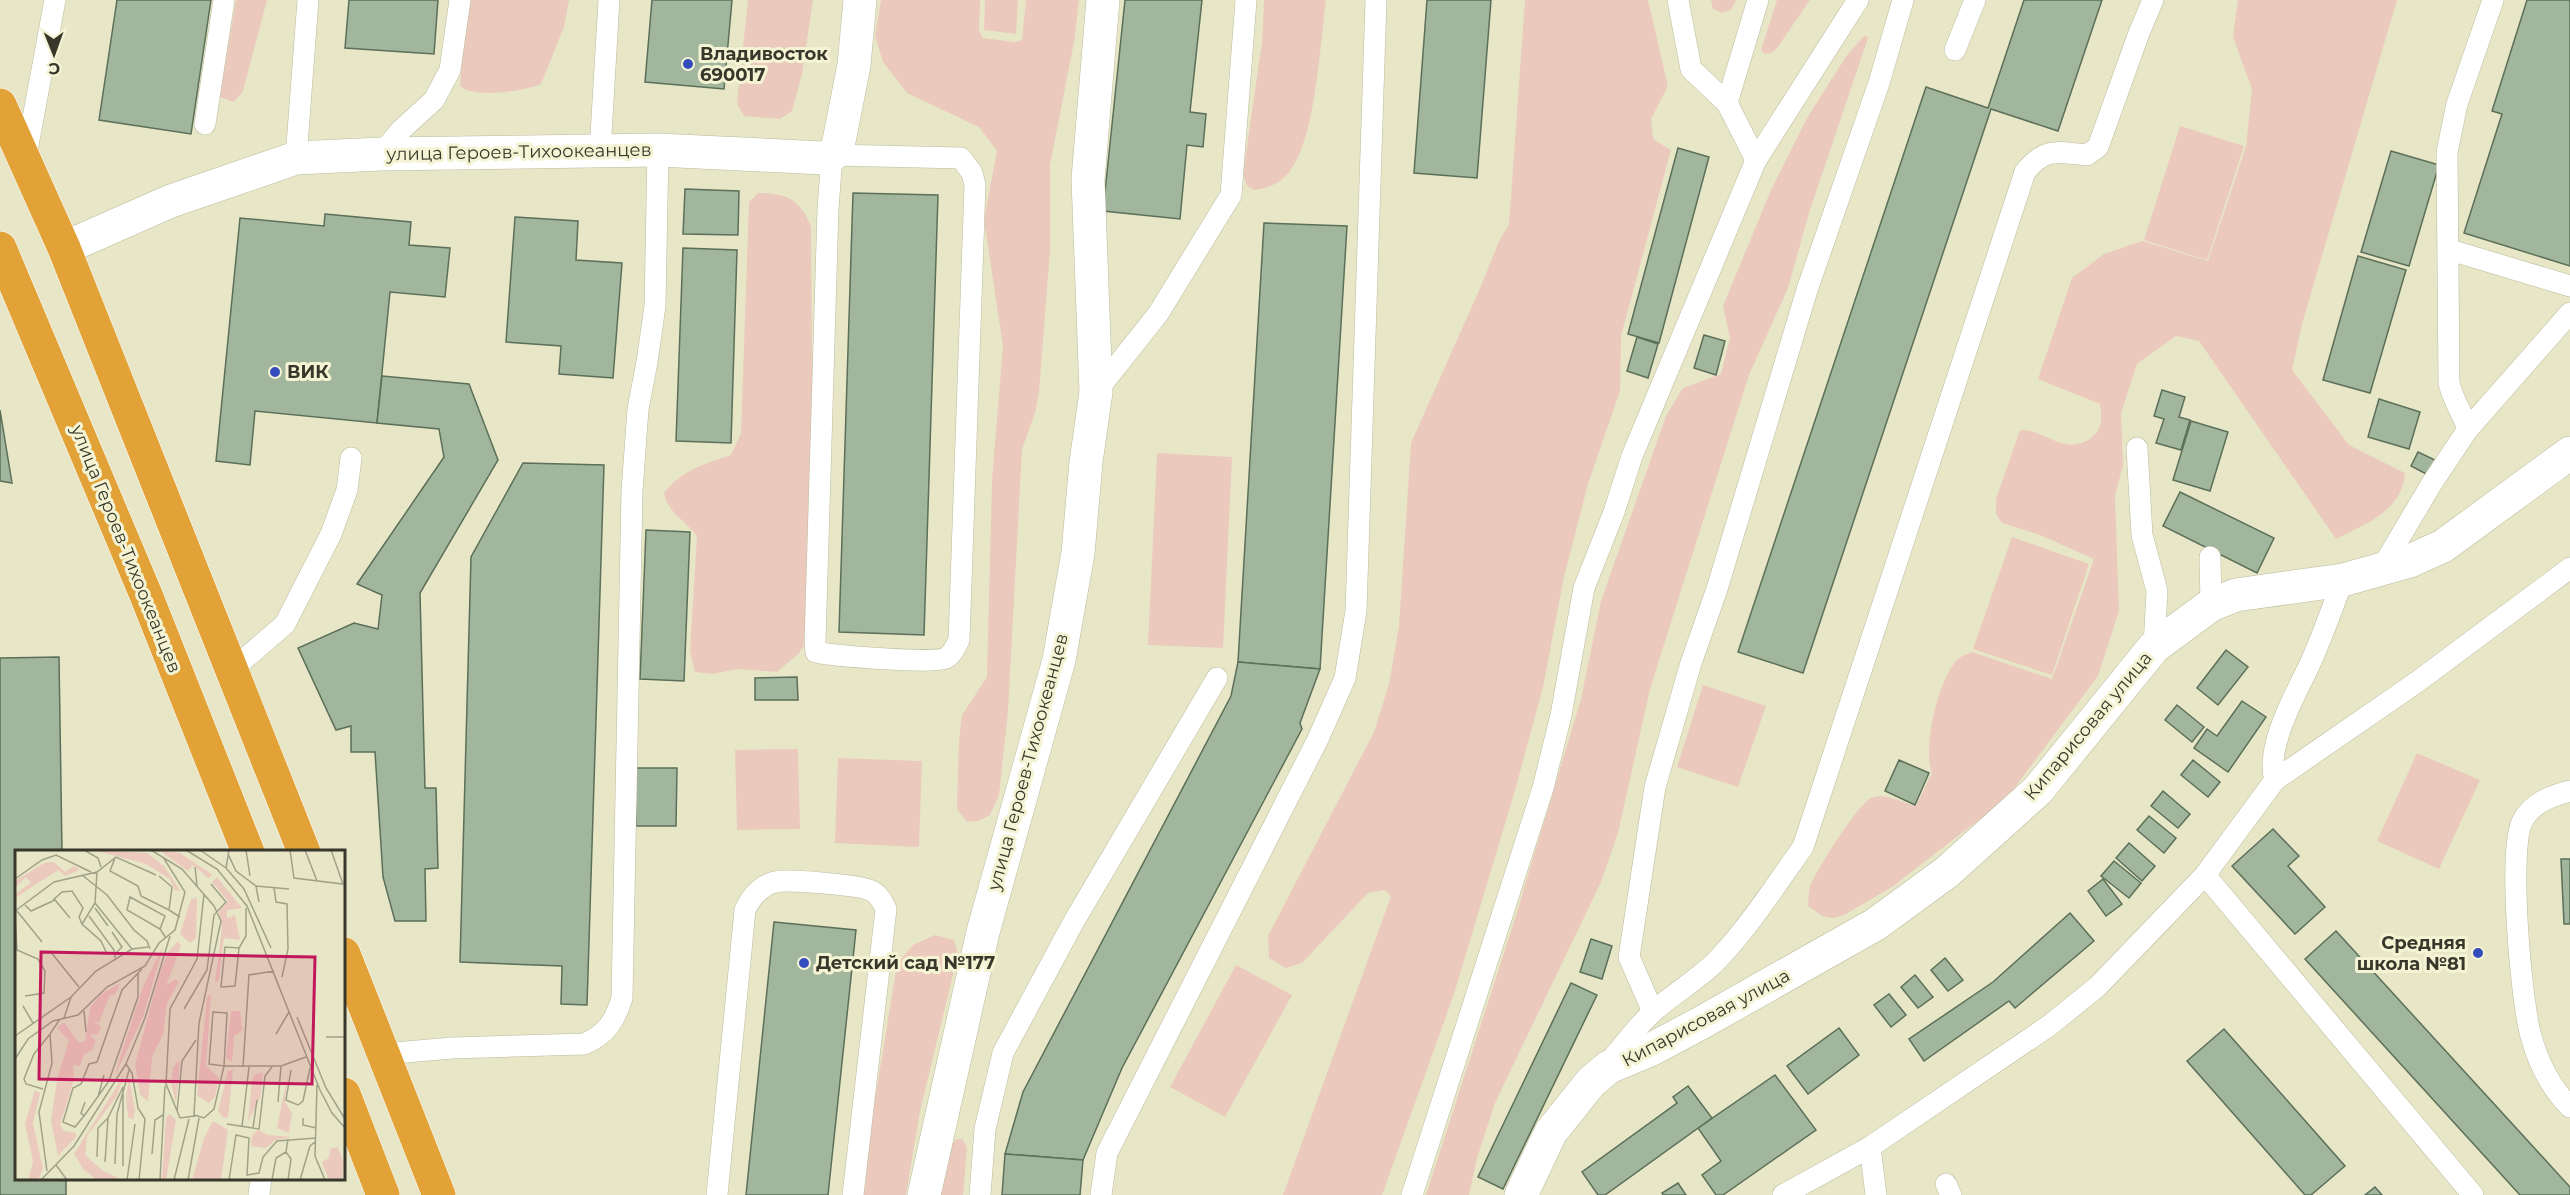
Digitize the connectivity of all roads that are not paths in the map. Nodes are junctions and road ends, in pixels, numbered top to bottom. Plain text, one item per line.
1 (55, 0) edge
2 (224, 0) edge
3 (308, 0) edge
4 (460, 0) edge
5 (609, 0) edge
6 (860, 0) edge
7 (1103, 0) edge
8 (1246, 0) edge
9 (1376, 0) edge
10 (1678, 0) edge
11 (1758, 0) edge
12 (1858, 0) edge
13 (1903, 0) edge
14 (1975, 0) edge
15 (2153, 0) edge
16 (2493, 0) edge
17 (1955, 50) dead end
18 (1727, 103) junction
19 (0, 105) edge
20 (205, 124) dead end
21 (658, 150) junction
22 (600, 152) junction
23 (381, 154) junction
24 (832, 155) junction
25 (296, 158) junction
26 (1756, 160) junction
27 (25, 161) junction
28 (0, 248) edge
29 (64, 248) junction
30 (2450, 250) junction
31 (2570, 286) edge
32 (2570, 313) edge
33 (1096, 392) junction
34 (2468, 429) junction
35 (2137, 448) dead end
36 (2570, 453) edge
37 (351, 458) dead end
38 (2210, 557) dead end
39 (2570, 568) edge
40 (2380, 569) junction
41 (2343, 580) junction
42 (2211, 605) junction
43 (2154, 647) junction
44 (233, 669) junction
45 (1217, 678) dead end
46 (2275, 780) junction
47 (2570, 791) edge
48 (247, 850) edge
49 (303, 850) edge
50 (2205, 875) junction
51 (345, 957) edge
52 (1653, 1012) junction
53 (383, 1054) junction
54 (1591, 1082) junction
55 (345, 1097) edge
56 (2570, 1107) edge
57 (1870, 1147) junction
58 (261, 1180) edge
59 (1871, 1193) edge
60 (259, 1195) edge
61 (383, 1195) edge
62 (439, 1195) edge
63 (717, 1195) edge
64 (853, 1195) edge
65 (924, 1195) edge
66 (980, 1195) edge
67 (1101, 1195) edge
68 (1412, 1195) edge
69 (1521, 1195) edge
70 (1783, 1195) edge
71 (2473, 1195) edge

1 - 27 lane
2 - 20 lane
3 - 25 lane
4 - 23 lane
5 - 22 lane
6 - 24 street
7 - 33 street, улица Героев-Тихоокеанцев
8 - 33 lane
9 - 67 lane
10 - 18 lane
11 - 18 lane
12 - 26 lane
13 - 52 lane
14 - 17 lane
15 - 52 lane
16 - 30 lane
18 - 26 lane
19 - 27 highway
21 - 22 street, улица Героев-Тихоокеанцев
21 - 24 street, улица Героев-Тихоокеанцев
21 - 53 lane
22 - 23 street, улица Героев-Тихоокеанцев
23 - 25 street, улица Героев-Тихоокеанцев
24 - 24 lane
25 - 29 street, улица Героев-Тихоокеанцев
26 - 68 lane
27 - 29 highway
28 - 48 highway, улица Героев-Тихоокеанцев
29 - 44 highway
30 - 31 lane
30 - 34 lane
32 - 34 lane
33 - 65 street, улица Героев-Тихоокеанцев
34 - 40 lane
35 - 43 lane
36 - 40 street, Кипарисовая улица
37 - 44 lane
38 - 42 lane
39 - 46 lane
40 - 41 street, Кипарисовая улица
41 - 42 street, Кипарисовая улица
41 - 46 lane
42 - 43 street, Кипарисовая улица
43 - 54 street, Кипарисовая улица
44 - 49 highway
45 - 66 lane
46 - 50 lane
47 - 56 lane
50 - 57 lane
50 - 71 lane
51 - 53 highway
52 - 54 lane
53 - 62 highway
54 - 69 street, Кипарисовая улица
55 - 61 highway
57 - 59 lane
57 - 70 lane
58 - 60 lane
63 - 64 lane

